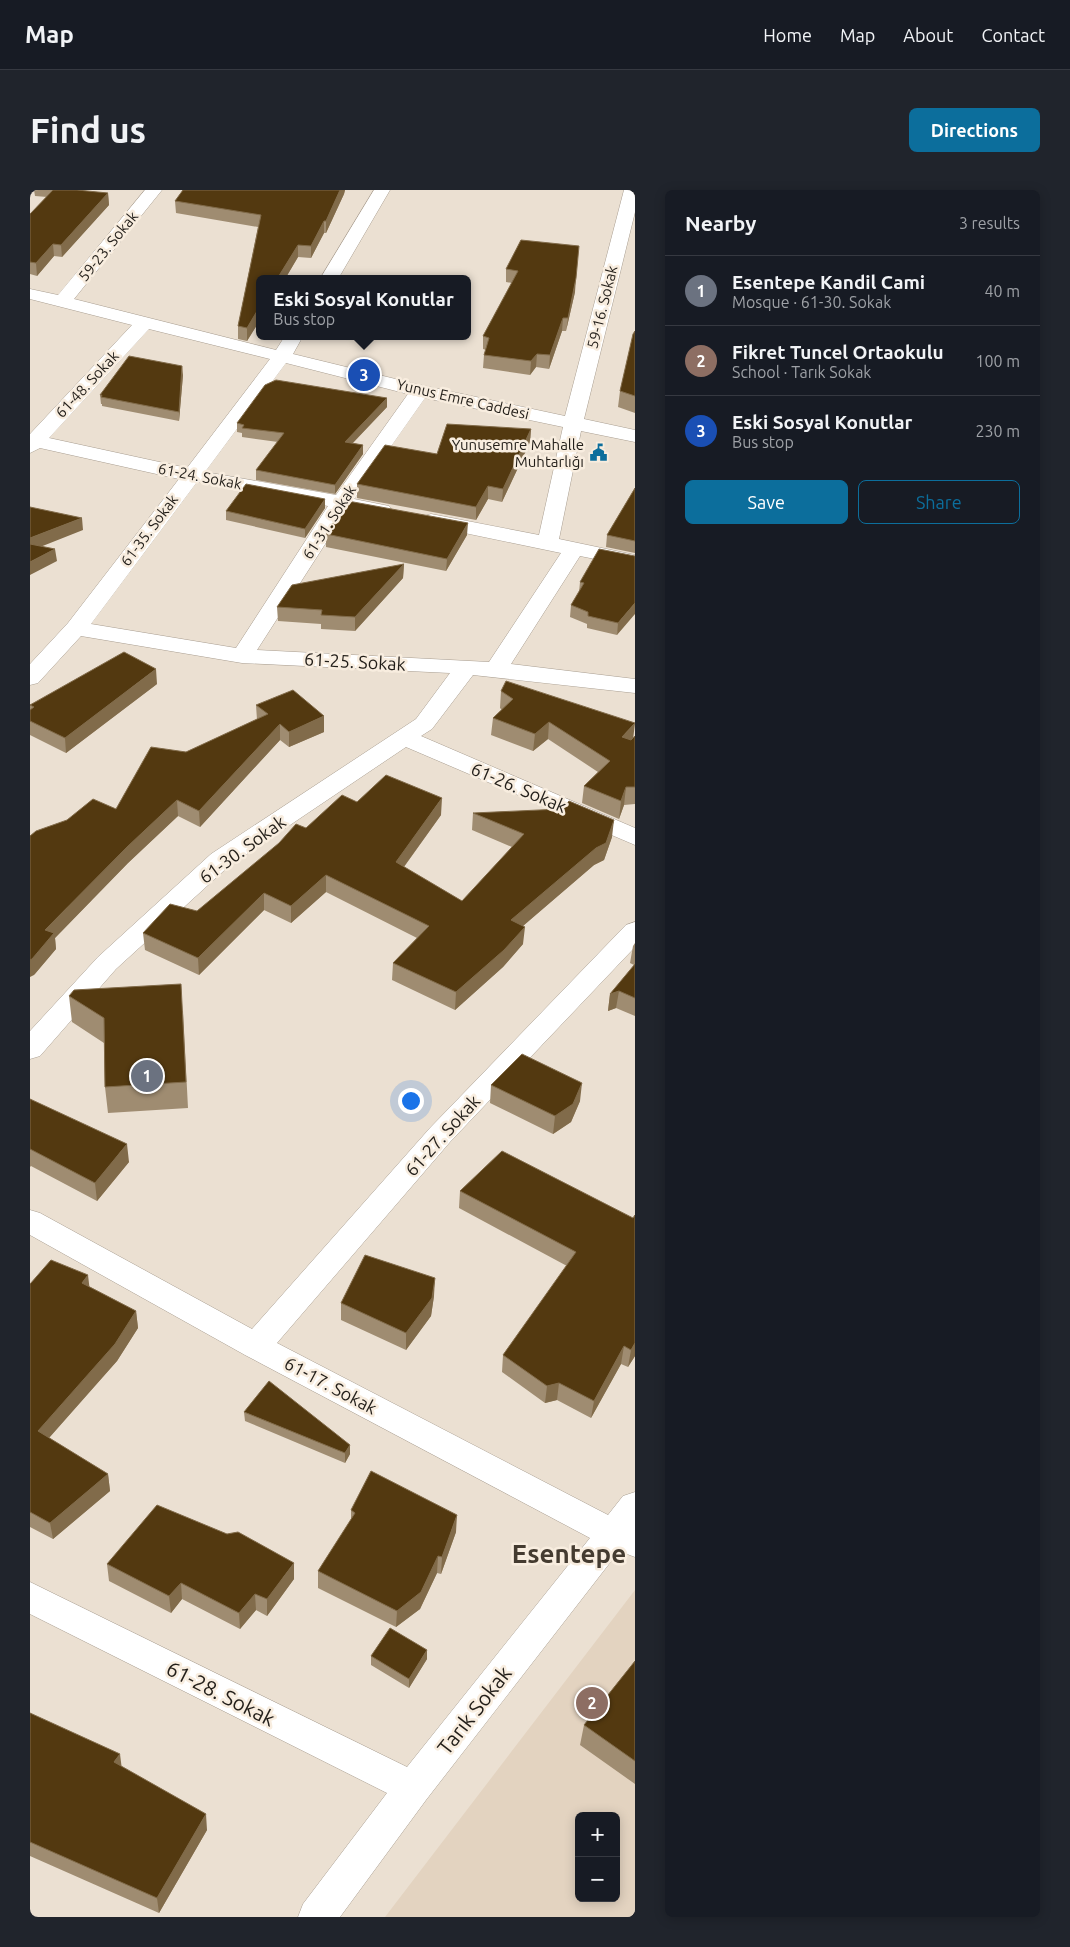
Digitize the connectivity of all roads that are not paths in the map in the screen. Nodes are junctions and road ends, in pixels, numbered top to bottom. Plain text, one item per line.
1 (154, 190) edge
2 (382, 190) edge
3 (632, 190) edge
4 (331, 275) edge
5 (32, 296) edge
6 (63, 301) junction
7 (145, 322) junction
8 (292, 340) edge
9 (282, 356) junction
10 (420, 390) junction
11 (573, 424) junction
12 (635, 436) edge
13 (32, 443) edge
14 (190, 475) junction
15 (341, 502) junction
16 (548, 542) junction
17 (576, 548) junction
18 (635, 561) edge
19 (76, 628) junction
20 (242, 656) junction
21 (467, 667) junction
22 (496, 669) junction
23 (30, 678) edge
24 (635, 686) edge
25 (403, 738) junction
26 (635, 837) edge
27 (635, 931) edge
28 (30, 1049) edge
29 (30, 1221) edge
30 (256, 1346) junction
31 (635, 1506) edge
32 (624, 1538) edge
33 (30, 1597) edge
34 (413, 1788) junction
35 (317, 1917) edge

1 - 6 street, 59-23. Sokak
2 - 4 street
3 - 11 street, 59-16. Sokak
5 - 6 street, Yunus Emre Caddesi
6 - 7 street, Yunus Emre Caddesi
7 - 9 street, Yunus Emre Caddesi
7 - 13 street, 61-48. Sokak
8 - 9 street, 61-35. Sokak
9 - 10 street, Yunus Emre Caddesi
9 - 14 street, 61-35. Sokak
10 - 11 street, Yunus Emre Caddesi
10 - 15 street, 61-31. Sokak
11 - 12 street, Yunus Emre Caddesi
11 - 16 street
13 - 14 street, 61-24. Sokak
14 - 15 street, 61-24. Sokak
14 - 19 street, 61-35. Sokak
15 - 16 street, 61-24. Sokak
15 - 20 street, 61-31. Sokak
16 - 17 street, 61-24. Sokak
17 - 18 street, 61-24. Sokak
17 - 22 street
19 - 20 street, 61-25. Sokak
19 - 23 street, 61-35. Sokak
20 - 21 street, 61-25. Sokak
21 - 22 street, 61-25. Sokak
21 - 25 street, 61-30. Sokak
22 - 24 street, 61-25. Sokak
25 - 26 street, 61-26. Sokak
25 - 28 street, 61-30. Sokak
27 - 30 street, 61-27. Sokak
29 - 30 street, 61-17. Sokak
30 - 32 street, 61-17. Sokak
31 - 32 street, Tarık Sokak
32 - 34 street, Tarık Sokak
33 - 34 street, 61-28. Sokak
34 - 35 street, Tarık Sokak

